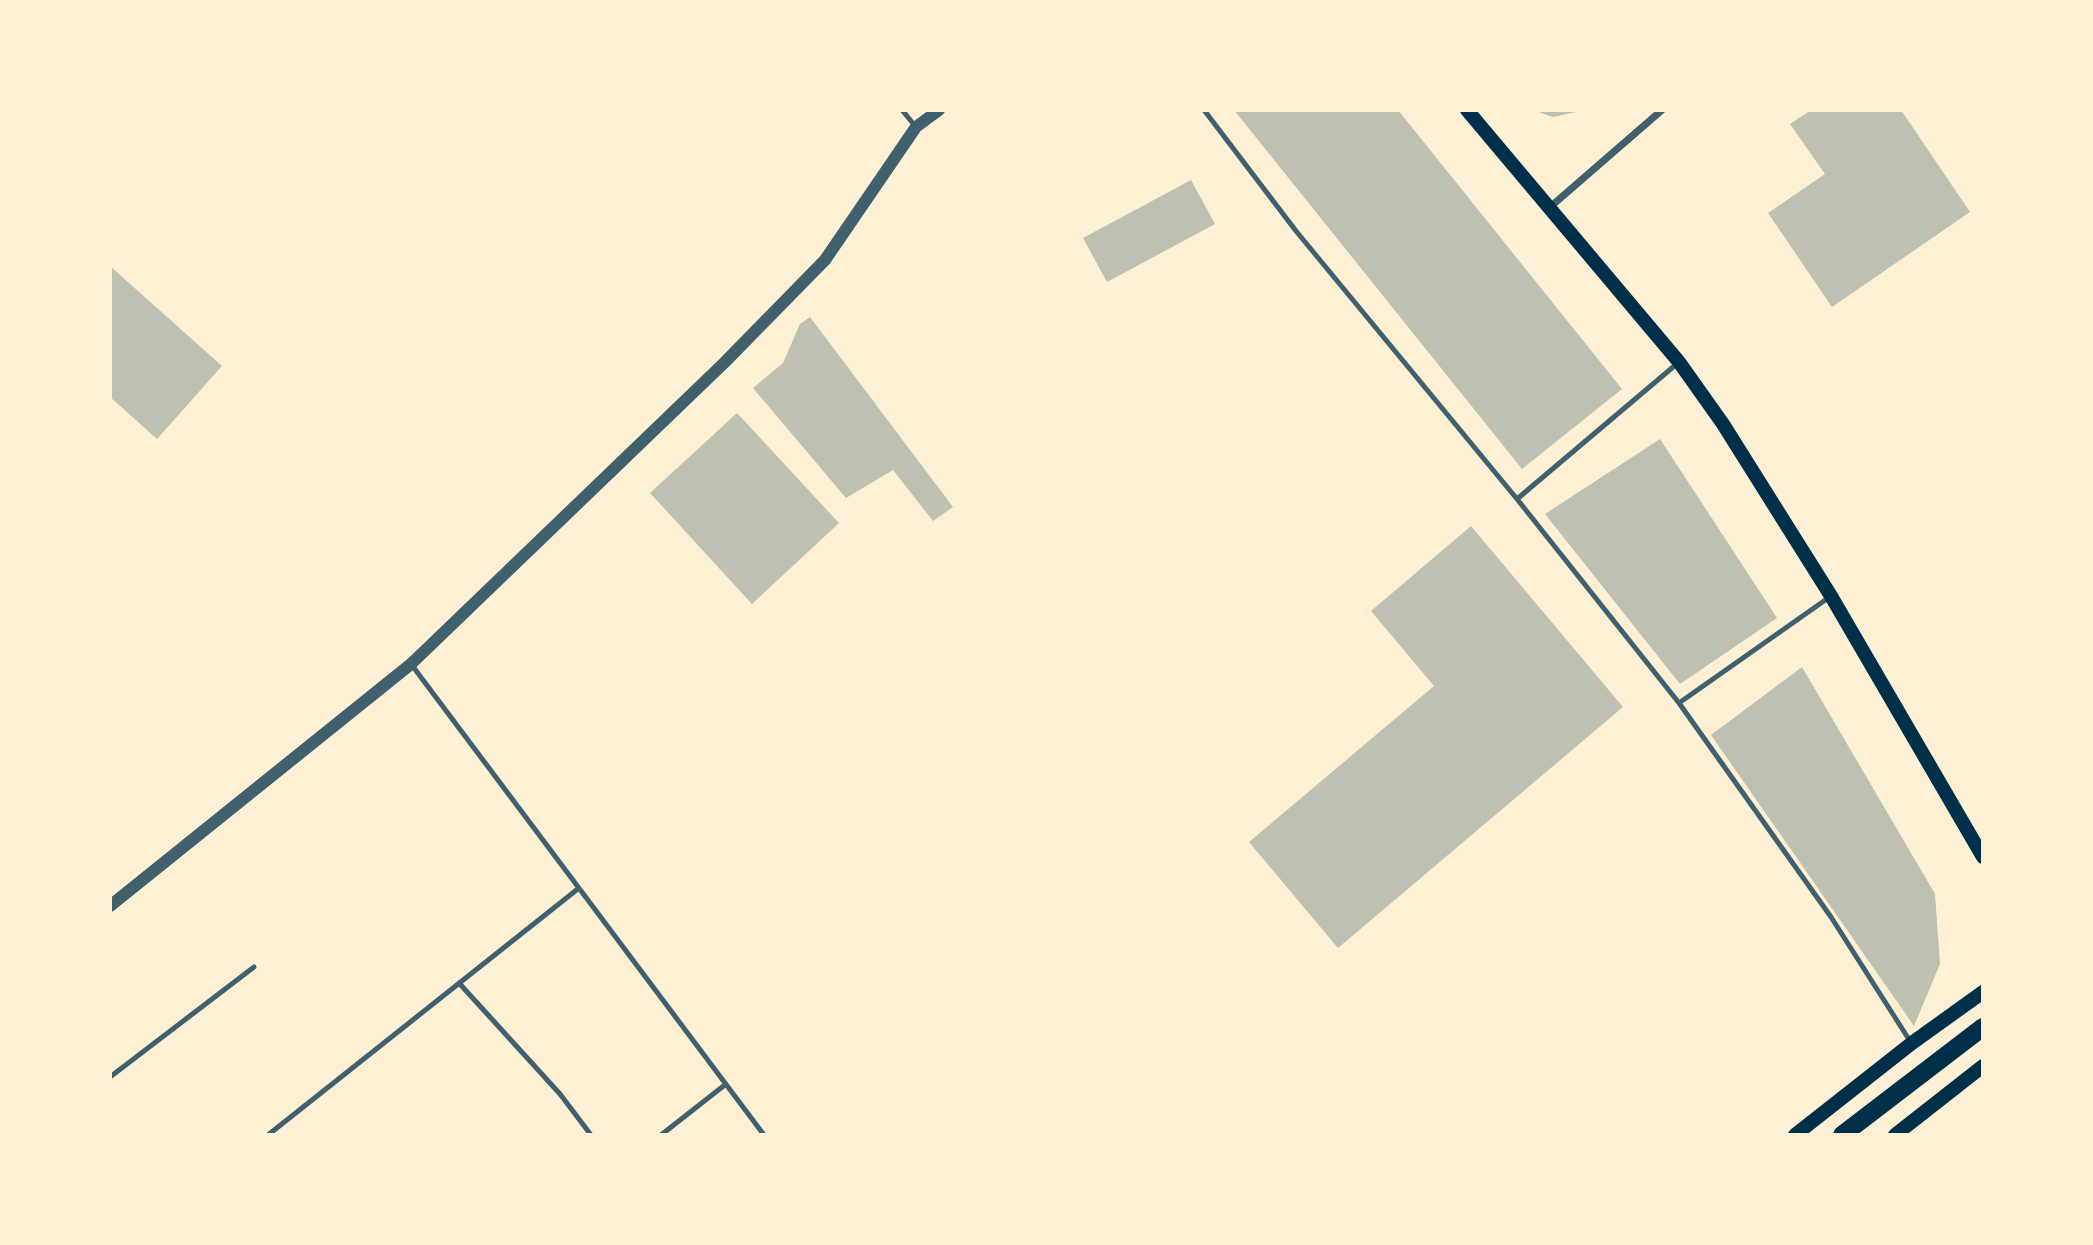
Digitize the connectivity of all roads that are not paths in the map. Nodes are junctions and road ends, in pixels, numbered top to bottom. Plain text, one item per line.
1 (902, 110) edge
2 (939, 110) edge
3 (1204, 110) edge
4 (1467, 110) edge
5 (1662, 110) edge
6 (916, 127) junction
7 (1549, 208) junction
8 (1679, 362) junction
9 (1517, 499) junction
10 (1831, 596) junction
11 (411, 664) junction
12 (1679, 703) junction
13 (1983, 857) edge
14 (579, 888) junction
15 (110, 906) edge
16 (254, 967) dead end
17 (459, 983) junction
18 (1983, 992) edge
19 (1983, 1027) edge
20 (1912, 1043) junction
21 (1983, 1066) edge
22 (110, 1077) edge
23 (726, 1084) junction
24 (268, 1135) edge
25 (590, 1135) edge
26 (661, 1135) edge
27 (764, 1135) edge
28 (1795, 1135) edge
29 (1842, 1135) edge
30 (1895, 1135) edge

1 - 6 lane
2 - 6 street
3 - 9 lane
4 - 7 main road
5 - 7 street
6 - 11 street
7 - 8 main road
8 - 9 lane
8 - 10 main road
9 - 12 lane
10 - 12 lane
10 - 13 main road
11 - 14 lane
11 - 15 street
12 - 20 lane
14 - 17 lane
14 - 23 lane
16 - 22 lane
17 - 24 lane
17 - 25 lane
18 - 20 main road
19 - 29 main road
20 - 28 main road
21 - 30 main road
23 - 26 lane
23 - 27 lane

